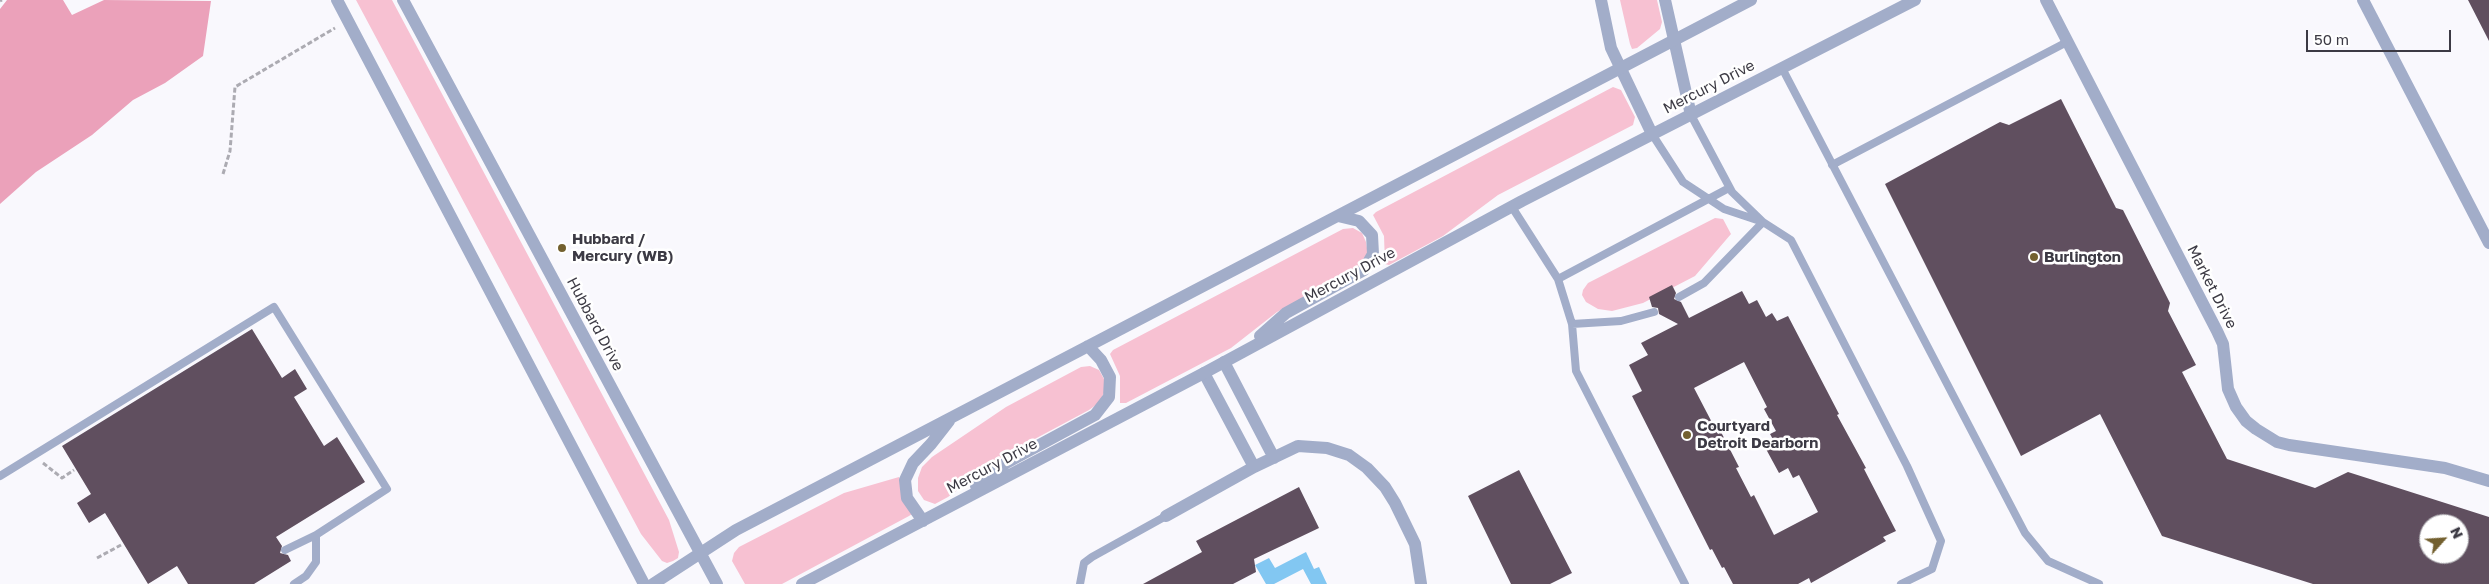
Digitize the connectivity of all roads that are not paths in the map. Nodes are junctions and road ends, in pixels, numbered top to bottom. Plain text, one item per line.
1 (338, 0) edge
2 (403, 0) edge
3 (1601, 0) edge
4 (1665, 0) edge
5 (1751, 0) edge
6 (1915, 0) edge
7 (2046, 0) edge
8 (2363, 0) edge
9 (1674, 40) junction
10 (2067, 42) junction
11 (1782, 68) junction
12 (1620, 69) junction
13 (1691, 115) junction
14 (1652, 134) junction
15 (1832, 165) junction
16 (1729, 188) junction
17 (1710, 199) junction
18 (1512, 207) junction
19 (1338, 216) junction
20 (1763, 222) junction
21 (2489, 243) edge
22 (1558, 279) junction
23 (1679, 298) dead end
24 (1654, 312) dead end
25 (1572, 324) junction
26 (1088, 346) junction
27 (1243, 350) junction
28 (1224, 362) junction
29 (1204, 372) junction
30 (950, 419) junction
31 (1274, 458) junction
32 (1254, 467) junction
33 (0, 476) edge
34 (2489, 481) edge
35 (950, 506) junction
36 (1166, 516) joint
37 (923, 521) junction
38 (316, 535) junction
39 (285, 550) dead end
40 (700, 552) junction
41 (294, 584) edge
42 (644, 584) edge
43 (653, 584) edge
44 (717, 584) edge
45 (802, 584) edge
46 (1080, 584) edge
47 (1421, 584) edge
48 (1685, 584) edge
49 (1901, 584) edge
50 (2099, 584) edge

1 - 42 street
2 - 40 street, Hubbard Drive
3 - 12 street
4 - 9 street
5 - 9 street
6 - 11 street, Mercury Drive
7 - 10 street, Market Drive
8 - 21 street
9 - 12 street
9 - 13 street
10 - 15 lane
10 - 34 street, Market Drive
11 - 13 street, Mercury Drive
11 - 15 lane
12 - 14 street
12 - 19 street
13 - 14 street, Mercury Drive
13 - 16 lane
14 - 17 lane
14 - 18 street, Mercury Drive
15 - 50 lane
16 - 17 lane
16 - 20 lane
17 - 20 lane
17 - 22 lane
18 - 22 lane
18 - 27 street, Mercury Drive
19 - 26 street
19 - 27 street
20 - 23 lane
20 - 49 lane
22 - 25 lane
24 - 25 lane
25 - 48 lane
26 - 30 street
26 - 35 street
27 - 28 street, Mercury Drive
28 - 29 street, Mercury Drive
28 - 31 street
29 - 32 street
29 - 35 street, Mercury Drive
30 - 37 street
30 - 40 street
31 - 32 street
31 - 47 street
32 - 36 street
33 - 38 lane
35 - 37 street, Mercury Drive
36 - 46 lane
37 - 45 street, Mercury Drive
38 - 39 lane
38 - 41 lane
40 - 43 street
40 - 44 street, Hubbard Drive

